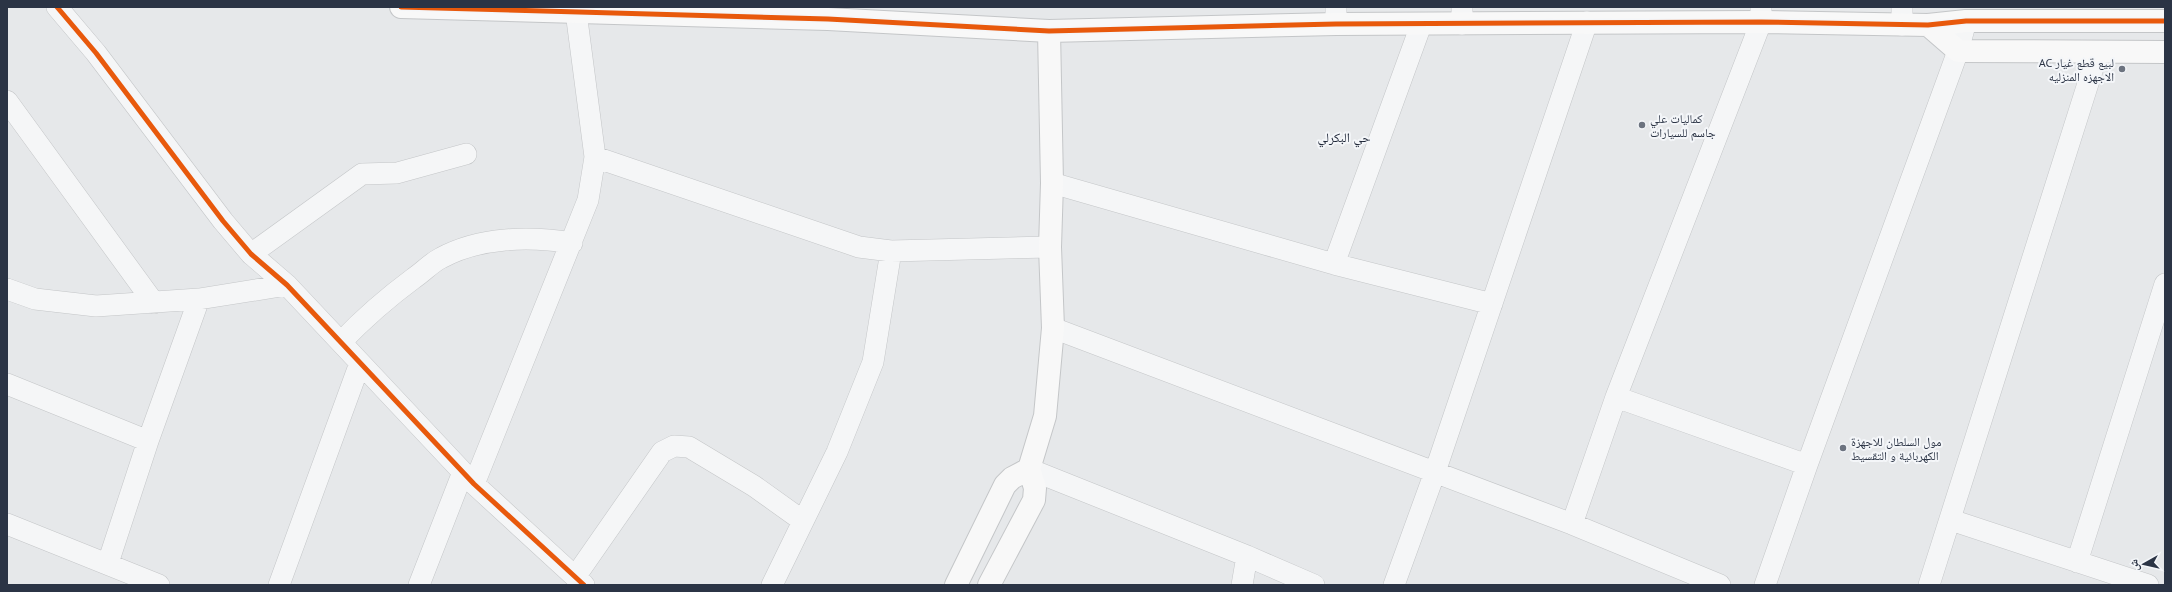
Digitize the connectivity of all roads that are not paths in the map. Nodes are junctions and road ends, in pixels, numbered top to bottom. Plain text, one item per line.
1 (57, 7) edge
2 (401, 7) edge
3 (473, 8) edge
4 (564, 10) edge
5 (696, 12) edge
6 (828, 13) edge
7 (1761, 14) edge
8 (2030, 14) edge
9 (1462, 15) edge
10 (1610, 15) edge
11 (1336, 16) edge
12 (1902, 16) edge
13 (2159, 16) edge
14 (1966, 21) junction
15 (1586, 22) junction
16 (1421, 25) junction
17 (1928, 25) junction
18 (1049, 31) junction
19 (1958, 51) junction
20 (2098, 52) junction
21 (2165, 52) edge
22 (7, 101) edge
23 (466, 154) dead end
24 (594, 157) junction
25 (1052, 183) junction
26 (572, 243) junction
27 (1050, 247) junction
28 (891, 252) junction
29 (251, 254) junction
30 (1334, 264) junction
31 (2165, 284) edge
32 (287, 285) junction
33 (10, 286) edge
34 (199, 299) junction
35 (154, 303) junction
36 (1492, 304) junction
37 (1053, 328) junction
38 (341, 342) junction
39 (360, 363) junction
40 (7, 384) edge
41 (1616, 398) junction
42 (148, 440) junction
43 (1807, 465) junction
44 (1029, 469) junction
45 (1435, 472) junction
46 (468, 478) junction
47 (1951, 520) junction
48 (803, 521) junction
49 (7, 524) edge
50 (1572, 524) junction
51 (1247, 556) junction
52 (2077, 562) junction
53 (108, 563) junction
54 (579, 581) edge
55 (159, 585) edge
56 (279, 585) edge
57 (419, 585) edge
58 (772, 585) edge
59 (956, 585) edge
60 (989, 585) edge
61 (1242, 585) edge
62 (1314, 585) edge
63 (1394, 585) edge
64 (1720, 585) edge
65 (1765, 585) edge
66 (1929, 585) edge
67 (2148, 585) edge

1 - 29 street
2 - 3 street
3 - 4 street
4 - 5 street
4 - 24 street
5 - 6 street
6 - 18 street
7 - 10 street
7 - 12 street
7 - 41 street
8 - 13 street
8 - 14 street
9 - 15 street
9 - 16 street
10 - 15 street
11 - 16 street
11 - 18 street
12 - 17 street
14 - 17 street
14 - 19 street
15 - 36 street
16 - 30 street
17 - 19 street
18 - 25 street
19 - 20 street
19 - 43 street
20 - 21 street
20 - 47 street
22 - 35 street
23 - 29 street
24 - 26 street
24 - 28 street
25 - 27 street
25 - 30 street
26 - 38 street
26 - 46 street
27 - 28 street
27 - 37 street
28 - 48 street
29 - 32 street
30 - 36 street
31 - 52 street
32 - 34 street
32 - 38 street
33 - 35 street
34 - 35 street
34 - 42 street
36 - 45 street
37 - 44 street
37 - 45 street
38 - 39 street
39 - 46 street
39 - 56 street
40 - 42 street
41 - 43 street
41 - 50 street
42 - 53 street
43 - 65 street
44 - 51 street
44 - 59 street
44 - 60 street
45 - 50 street
45 - 63 street
46 - 54 street
46 - 57 street
47 - 52 street
47 - 66 street
48 - 54 street
48 - 58 street
49 - 53 street
50 - 64 street
51 - 61 street
51 - 62 street
52 - 67 street
53 - 55 street

